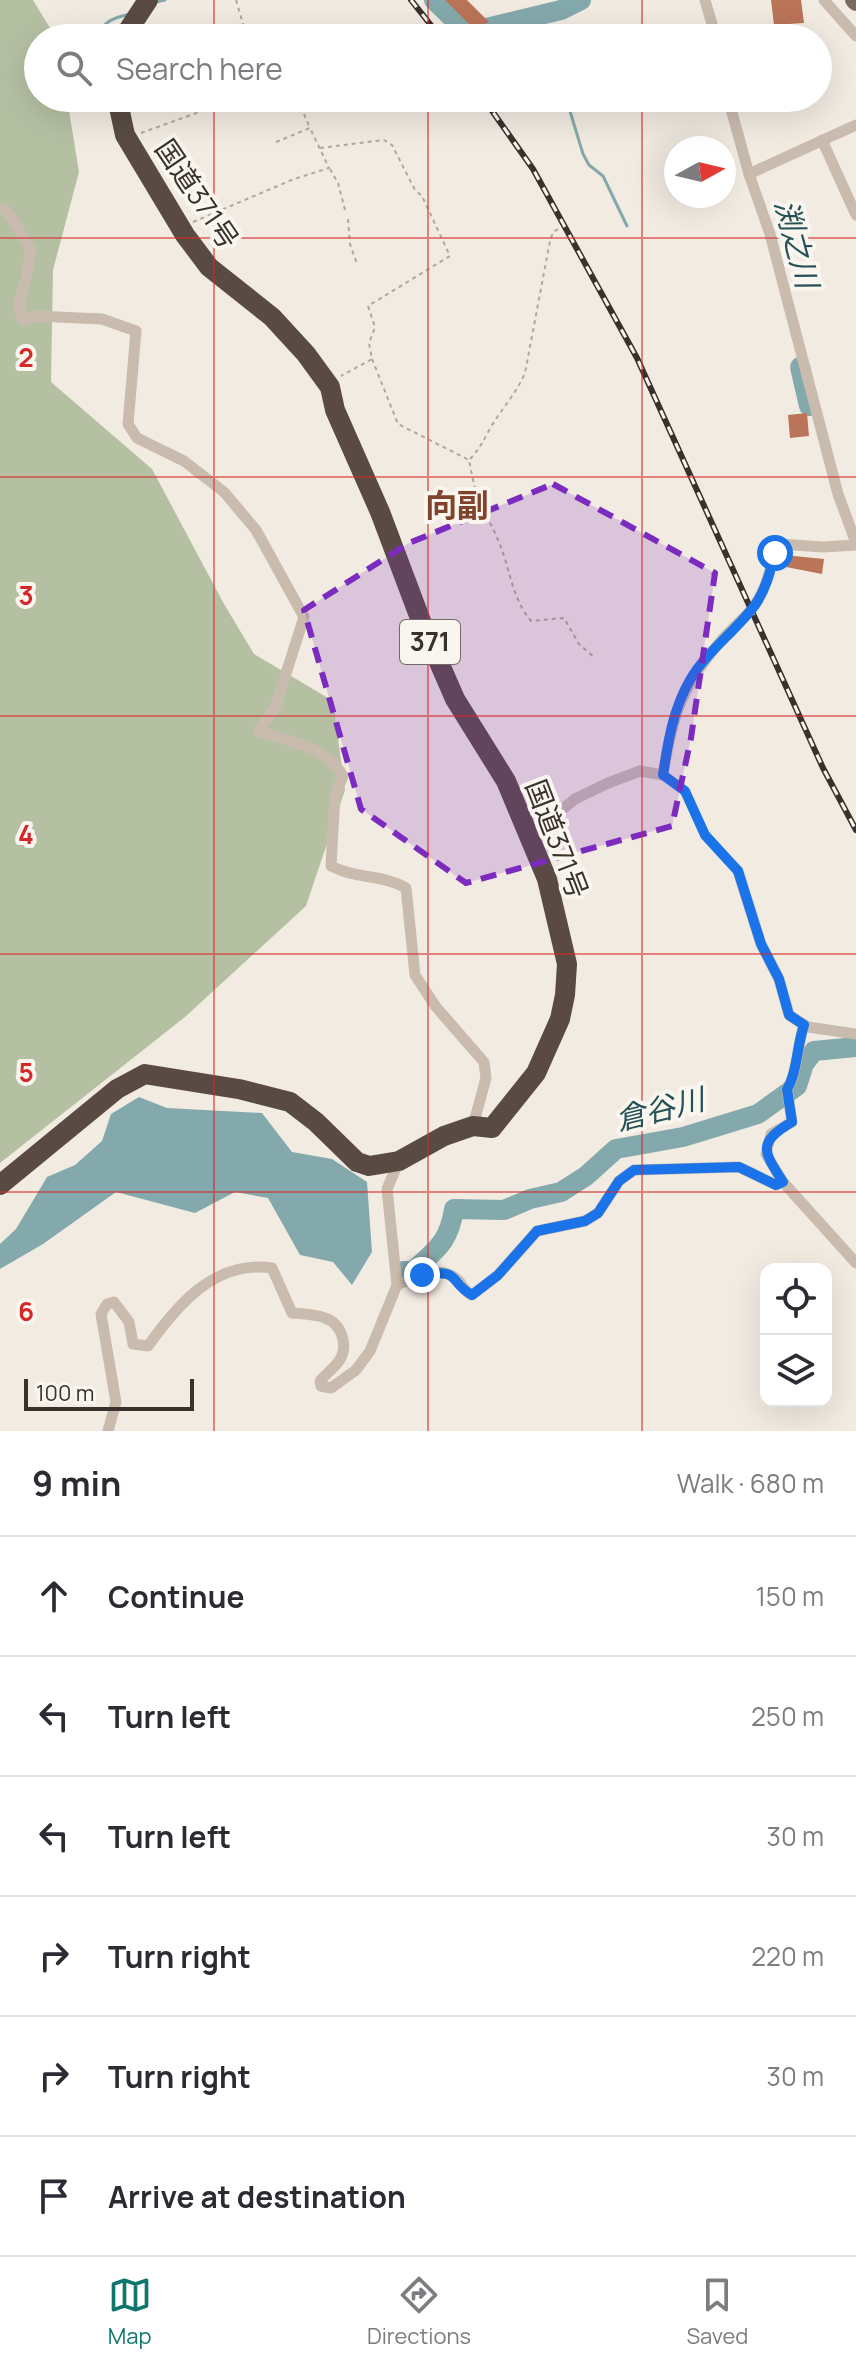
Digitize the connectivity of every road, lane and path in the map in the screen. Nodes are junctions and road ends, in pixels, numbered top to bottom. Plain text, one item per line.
1 (148, 0) edge
2 (236, 0) edge
3 (705, 0) edge
4 (824, 0) edge
5 (842, 0) edge
6 (855, 2) edge
7 (132, 24) edge
8 (243, 24) edge
9 (712, 24) edge
10 (856, 36) edge
11 (119, 112) edge
12 (199, 112) edge
13 (303, 112) edge
14 (732, 112) edge
15 (856, 125) edge
16 (310, 128) junction
17 (127, 138) junction
18 (822, 140) junction
19 (276, 142) dead end
20 (320, 148) junction
21 (329, 168) junction
22 (749, 174) junction
23 (0, 209) edge
24 (345, 210) dead end
25 (856, 215) edge
26 (348, 219) dead end
27 (560, 228) dead end
28 (181, 229) junction
29 (357, 264) dead end
30 (372, 359) junction
31 (330, 387) junction
32 (469, 460) junction
33 (856, 544) edge
34 (595, 658) dead end
35 (663, 775) junction
36 (530, 836) junction
37 (738, 871) joint
38 (804, 1025) junction
39 (856, 1034) edge
40 (473, 1126) junction
41 (399, 1161) junction
42 (783, 1182) junction
43 (0, 1185) edge
44 (856, 1263) edge
45 (397, 1285) junction
46 (108, 1431) edge

1 - 7 highway
2 - 8 path
3 - 9 street
4 - 10 street
5 - 6 street
11 - 17 highway, 国道371号 / 371
12 - 17 path
13 - 16 path
14 - 22 street
15 - 18 street
16 - 19 path
16 - 20 path
17 - 28 highway, 国道371号 / 371
18 - 22 street
18 - 25 street
20 - 21 path
20 - 30 path
21 - 24 path
21 - 28 path
22 - 33 street
23 - 40 street
26 - 29 path
27 - 32 path
28 - 31 highway, 国道371号 / 371
30 - 31 path
30 - 32 path
31 - 36 highway, 国道371号 / 371
32 - 34 path
33 - 35 street
35 - 36 street
35 - 37 path
36 - 40 highway, 国道371号 / 371
37 - 38 street
38 - 39 street
38 - 42 street
40 - 41 highway, 国道371号 / 371
41 - 43 highway, 国道371号 / 371
41 - 45 street
42 - 44 street
42 - 45 street
45 - 46 street

